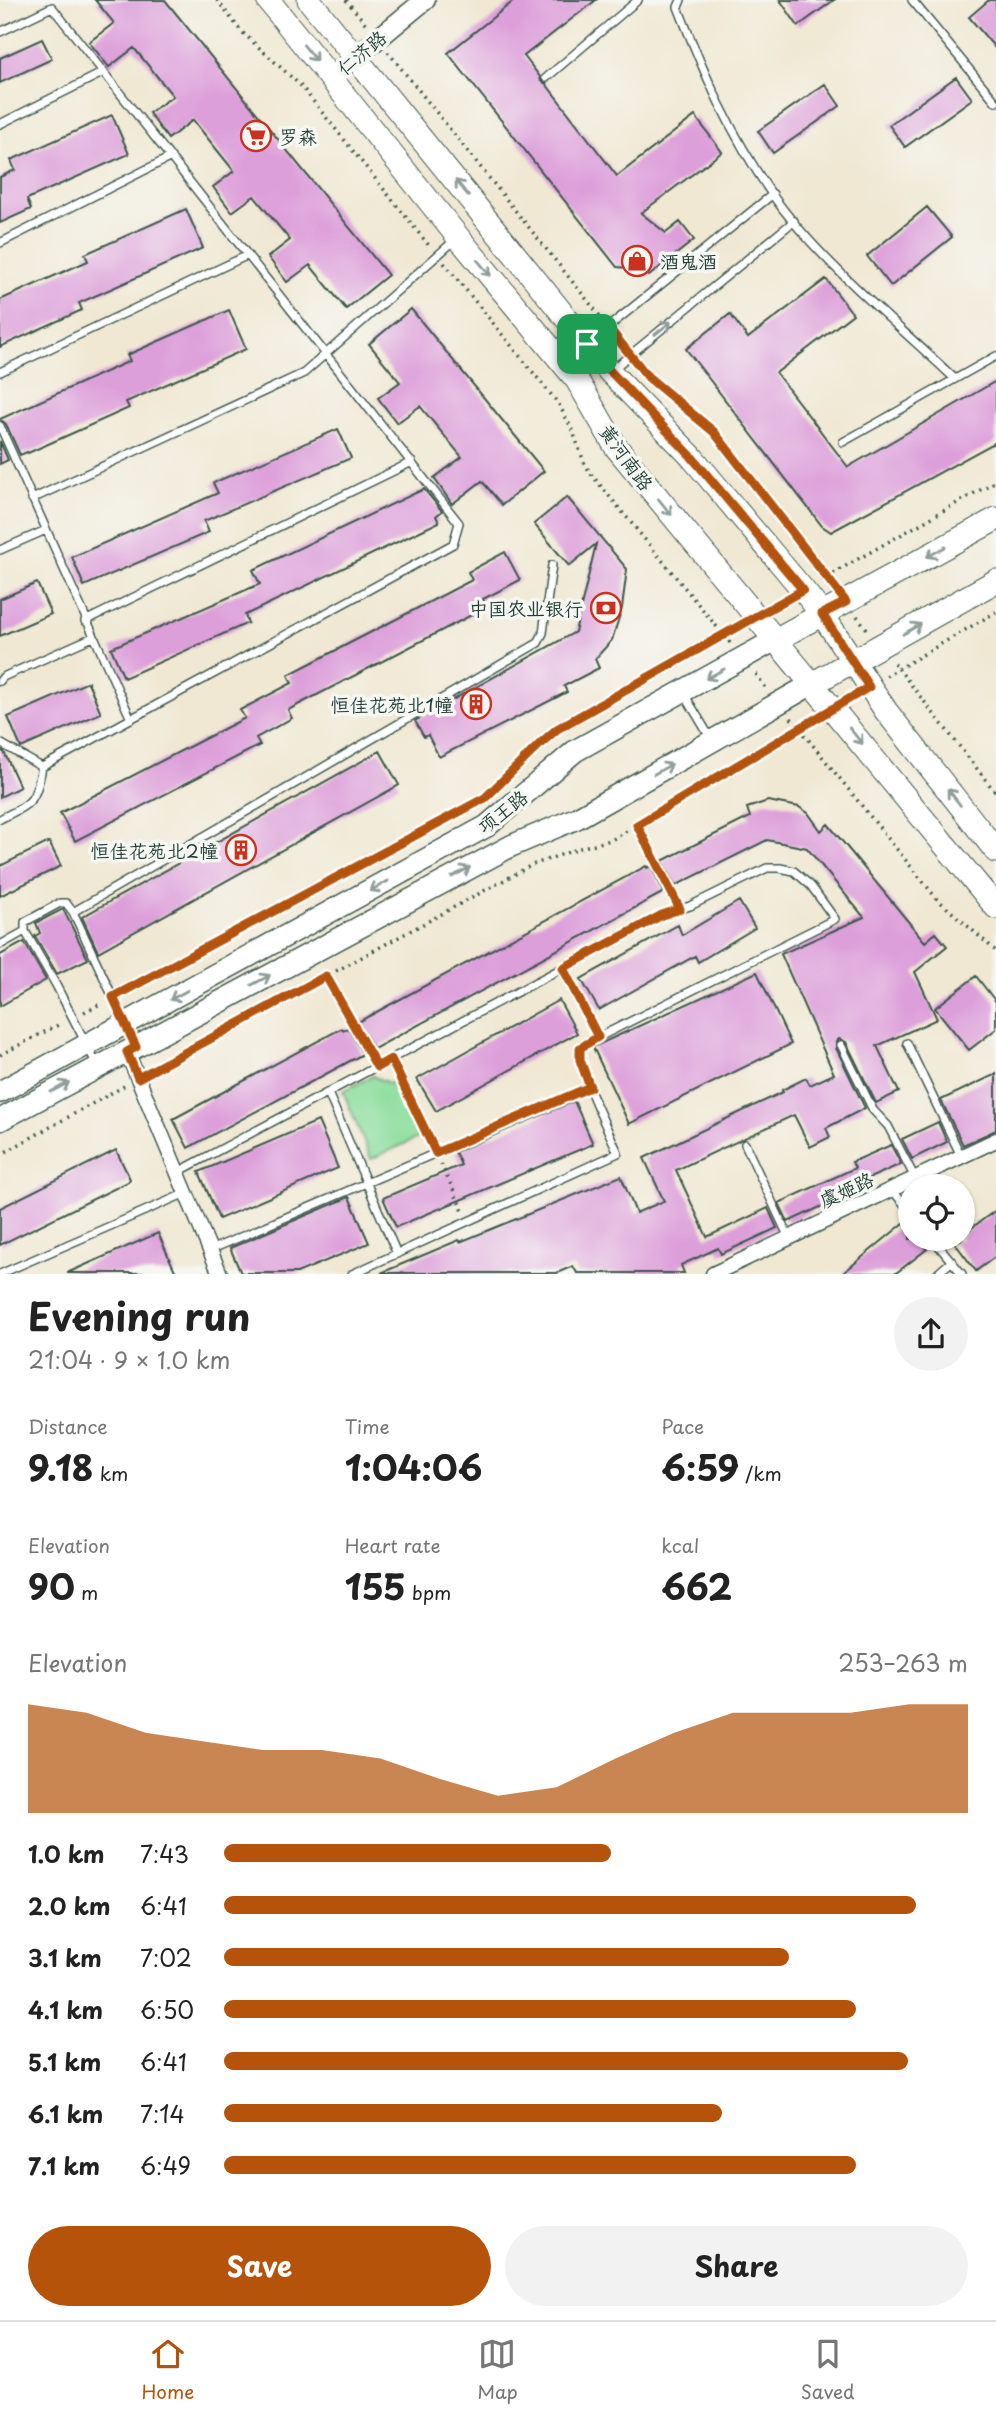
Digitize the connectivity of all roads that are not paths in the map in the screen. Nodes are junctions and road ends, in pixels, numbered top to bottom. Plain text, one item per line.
1 (46, 0) edge
2 (268, 0) edge
3 (309, 0) edge
4 (425, 0) edge
5 (638, 0) edge
6 (681, 0) edge
7 (912, 0) edge
8 (52, 7) junction
9 (0, 32) edge
10 (355, 57) junction
11 (104, 72) junction
12 (330, 78) junction
13 (546, 78) dead end
14 (996, 102) edge
15 (0, 124) edge
16 (171, 157) junction
17 (772, 194) junction
18 (794, 220) junction
19 (458, 237) junction
20 (0, 243) edge
21 (248, 254) junction
22 (587, 344) junction
23 (326, 353) junction
24 (996, 356) edge
25 (610, 371) junction
26 (0, 372) edge
27 (955, 379) junction
28 (0, 426) edge
29 (843, 442) dead end
30 (412, 462) junction
31 (32, 499) junction
32 (996, 519) edge
33 (46, 530) junction
34 (0, 550) edge
35 (552, 565) dead end
36 (996, 581) edge
37 (822, 614) junction
38 (85, 621) junction
39 (93, 637) junction
40 (775, 640) junction
41 (853, 663) junction
42 (0, 681) edge
43 (812, 684) junction
44 (683, 691) junction
45 (131, 719) junction
46 (713, 741) junction
47 (0, 743) edge
48 (42, 767) junction
49 (0, 819) edge
50 (637, 825) road end
51 (996, 851) edge
52 (996, 907) edge
53 (680, 909) junction
54 (73, 912) junction
55 (25, 931) junction
56 (0, 944) edge
57 (326, 976) road end
58 (126, 1024) junction
59 (907, 1043) dead end
60 (86, 1045) junction
61 (841, 1045) dead end
62 (131, 1049) junction
63 (391, 1059) junction
64 (98, 1067) junction
65 (377, 1067) junction
66 (590, 1087) junction
67 (0, 1092) edge
68 (328, 1093) junction
69 (0, 1120) edge
70 (996, 1140) edge
71 (745, 1144) dead end
72 (436, 1153) junction
73 (961, 1157) junction
74 (177, 1173) junction
75 (913, 1174) edge
76 (924, 1174) edge
77 (366, 1183) junction
78 (898, 1186) edge
79 (892, 1189) junction
80 (186, 1193) junction
81 (898, 1196) edge
82 (789, 1238) junction
83 (210, 1250) junction
84 (943, 1251) edge
85 (397, 1254) junction
86 (952, 1261) junction
87 (0, 1273) edge
88 (220, 1273) edge
89 (352, 1273) edge
90 (713, 1273) edge
91 (937, 1273) edge
92 (962, 1273) edge

1 - 8 lane
2 -> 12 main road, 黄河南路
3 - 10 main road
4 - 10 street, 仁济路
5 - 13 lane
6 - 17 lane
7 - 14 lane
8 - 9 lane
8 - 11 lane
10 - 12 street, 仁济路
22 -> 10 main road
11 - 15 lane
11 - 16 lane
12 - 19 main road, 黄河南路
16 - 20 lane
16 - 21 lane
17 - 18 lane
17 - 22 lane
25 -> 18 lane
18 - 27 lane
19 - 23 lane
19 -> 40 main road, 黄河南路
21 - 23 lane
21 - 26 lane
22 - 25 main road
23 - 30 lane
23 - 31 lane
24 - 27 lane
25 - 37 main road
27 - 29 lane
28 - 31 lane
30 - 38 lane
30 - 45 lane
31 - 33 lane
32 -> 37 main road, 项王路
33 - 34 lane
33 - 38 lane
35 - 54 lane
41 -> 36 main road, 项王路
37 - 40 main road, 项王路
37 - 41 main road
38 - 39 lane
39 - 42 lane
39 - 45 lane
40 - 43 main road, 黄河南路
40 -> 44 main road, 项王路
41 - 43 main road, 项王路
51 -> 41 main road
43 - 46 main road, 项王路
43 -> 52 main road, 黄河南路
44 - 46 lane
44 -> 58 main road, 项王路
45 - 48 lane
62 -> 46 main road, 项王路
47 - 48 lane
48 - 49 lane
50 - 53 lane
53 - 63 lane
53 - 66 lane
54 - 55 lane
54 - 58 lane
55 - 56 lane
55 - 60 lane
57 - 65 lane
58 - 60 main road, 项王路
58 - 62 lane
59 - 73 lane
60 - 64 lane
60 - 67 main road, 项王路
61 - 75 lane
62 - 64 main road, 项王路
62 - 74 street
63 - 65 lane
63 - 72 lane
69 -> 64 main road, 项王路
65 - 68 lane
66 - 72 lane
66 - 85 lane
68 - 74 lane
68 - 77 lane
70 - 73 street, 虞姬路
71 - 82 lane
72 - 77 lane
73 - 76 street, 虞姬路
74 - 80 street
77 - 83 lane
77 - 85 lane
78 - 79 street, 虞姬路
79 - 81 lane
79 - 82 street, 虞姬路
80 - 83 street
80 - 87 lane
82 - 90 street, 虞姬路
83 - 88 street
84 - 86 lane
85 - 89 lane
86 - 91 lane
86 - 92 lane

